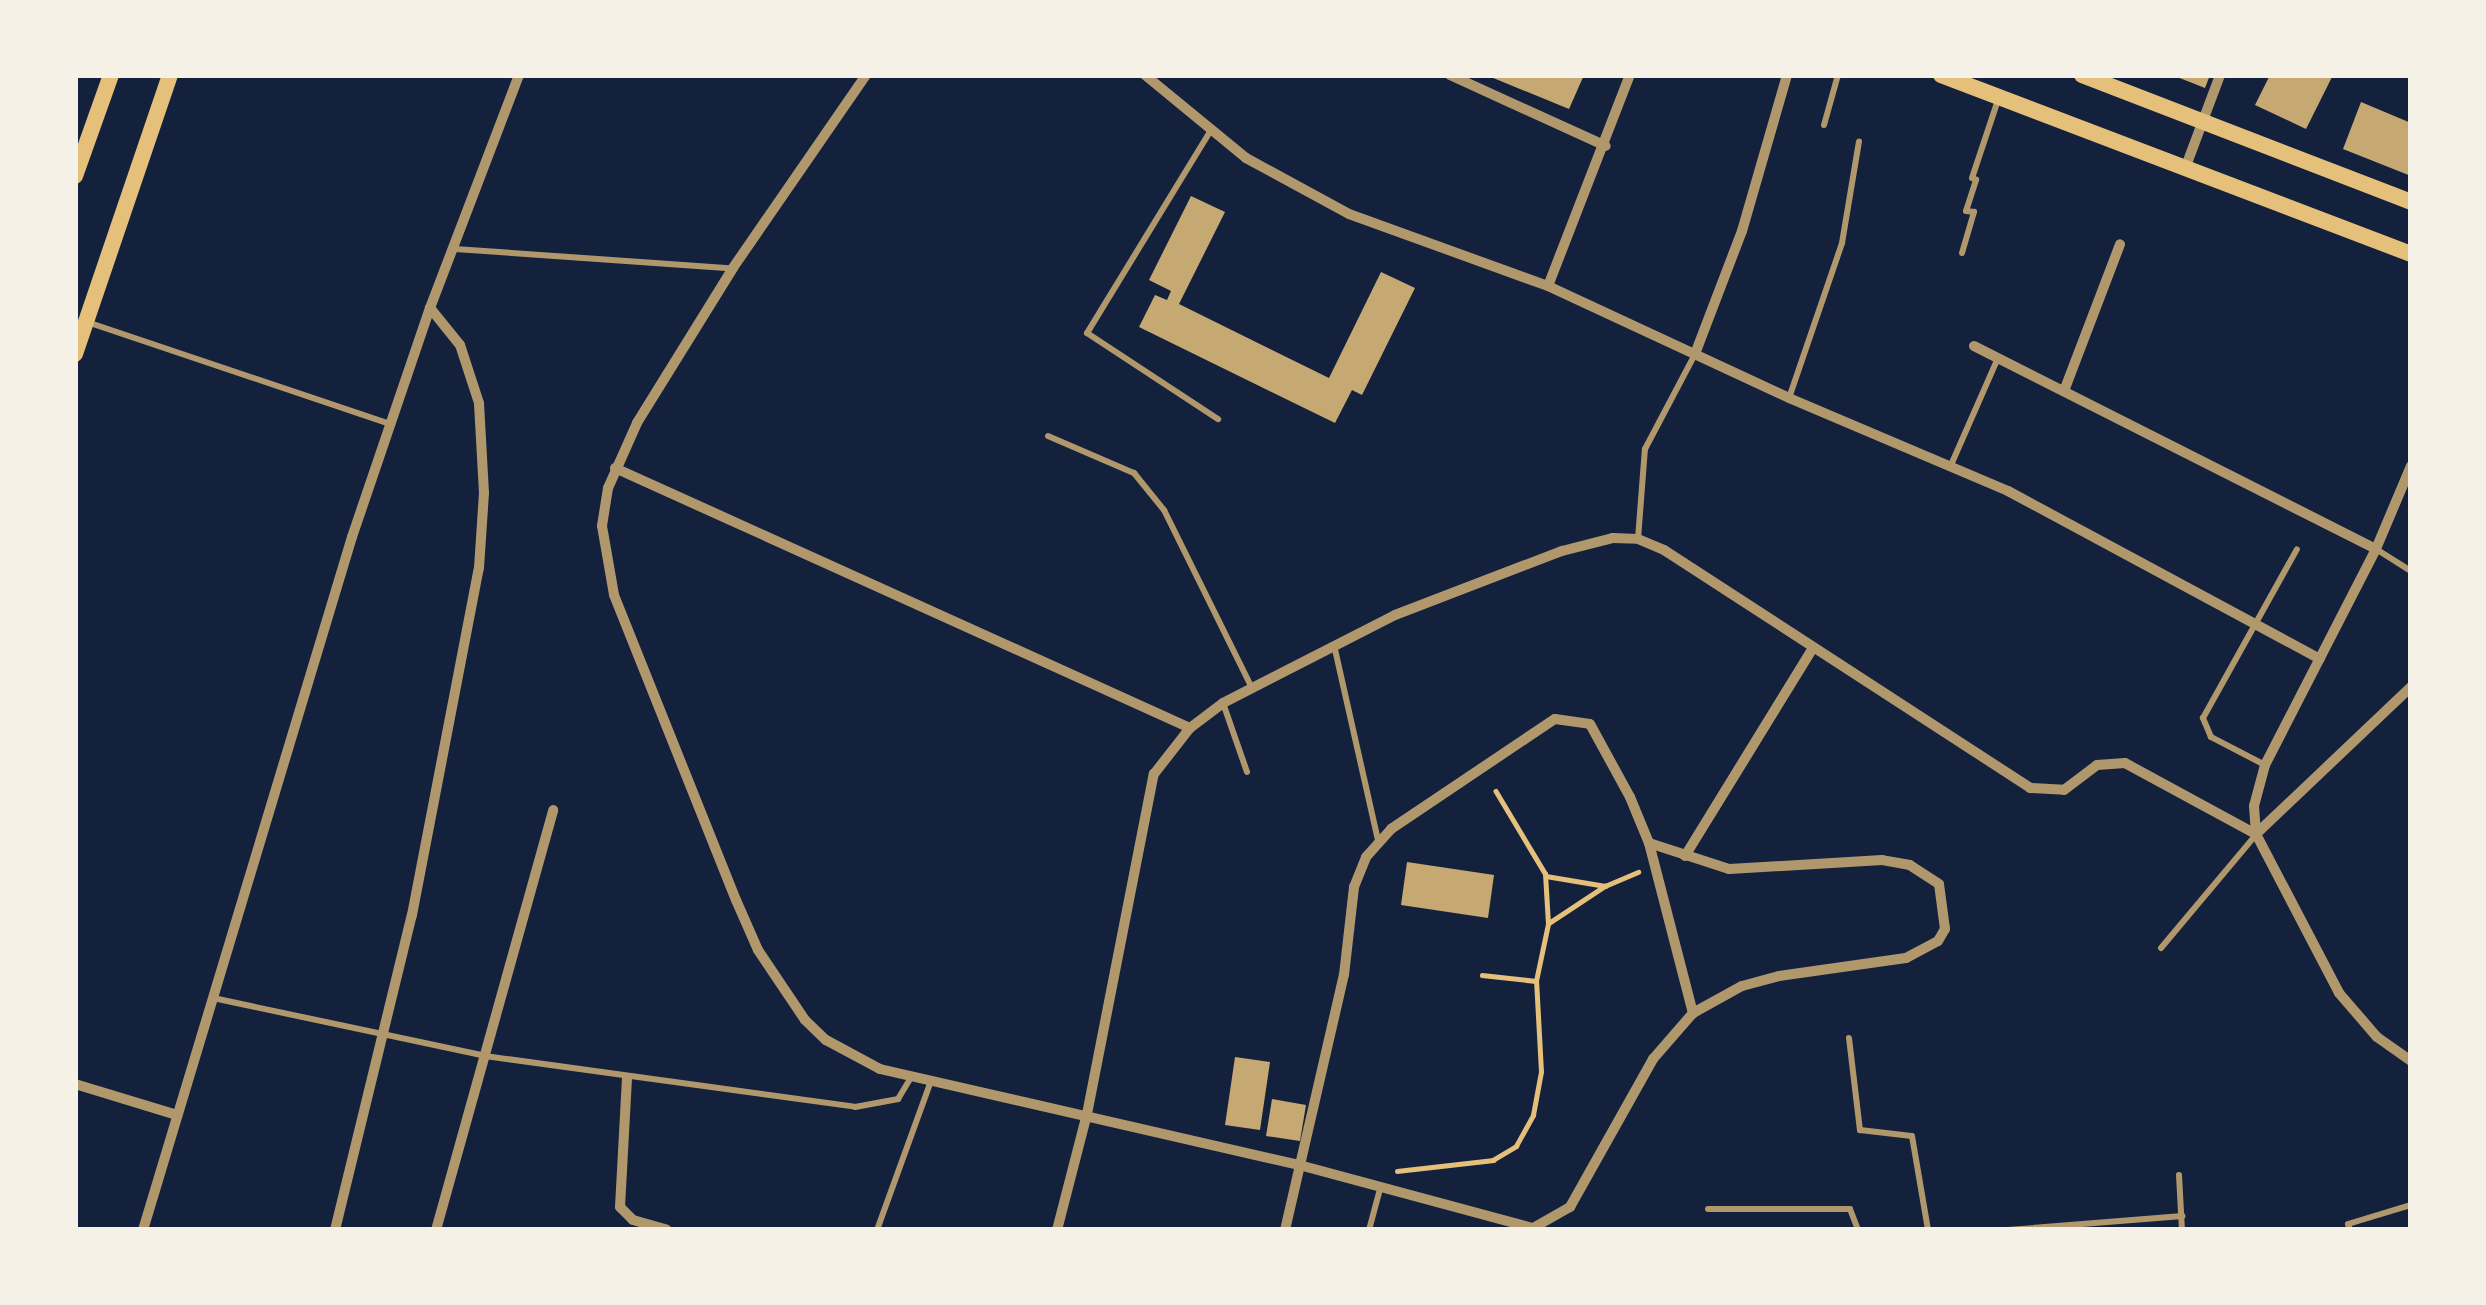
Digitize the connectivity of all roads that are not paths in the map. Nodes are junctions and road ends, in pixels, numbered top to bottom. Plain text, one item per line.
1 (110, 75) edge
2 (170, 75) edge
3 (519, 75) edge
4 (866, 75) edge
5 (1145, 75) edge
6 (1450, 75) edge
7 (1630, 75) edge
8 (1787, 75) edge
9 (1838, 75) edge
10 (1941, 75) edge
11 (2083, 75) edge
12 (2220, 75) edge
13 (1999, 97) junction
14 (2203, 121) junction
15 (1824, 124) dead end
16 (1211, 130) junction
17 (1858, 142) dead end
18 (1606, 146) junction
19 (2186, 166) junction
20 (75, 176) edge
21 (2411, 202) edge
22 (2120, 244) dead end
23 (454, 249) junction
24 (1962, 253) dead end
25 (2411, 254) edge
26 (733, 268) junction
27 (1548, 286) junction
28 (430, 308) junction
29 (86, 322) junction
30 (1974, 346) dead end
31 (75, 354) edge
32 (1695, 354) junction
33 (1998, 358) junction
34 (2064, 392) junction
35 (1789, 398) junction
36 (1218, 419) dead end
37 (391, 424) junction
38 (1048, 436) dead end
39 (1951, 465) junction
40 (2411, 466) edge
41 (615, 468) junction
42 (1638, 539) junction
43 (2296, 549) dead end
44 (2376, 549) junction
45 (2411, 571) edge
46 (2254, 624) junction
47 (1333, 644) junction
48 (1813, 648) junction
49 (2320, 659) junction
50 (1251, 686) junction
51 (2411, 687) edge
52 (1223, 703) junction
53 (1190, 728) junction
54 (2265, 764) junction
55 (1246, 772) dead end
56 (553, 811) dead end
57 (2256, 834) junction
58 (1378, 841) junction
59 (1648, 843) junction
60 (1685, 856) junction
61 (2161, 948) dead end
62 (213, 998) junction
63 (1693, 1013) junction
64 (382, 1035) junction
65 (1849, 1038) dead end
66 (485, 1056) junction
67 (2411, 1061) edge
68 (911, 1077) junction
69 (627, 1078) junction
70 (932, 1081) junction
71 (75, 1084) edge
72 (177, 1114) junction
73 (1087, 1114) junction
74 (1303, 1166) junction
75 (2179, 1175) dead end
76 (1382, 1186) junction
77 (2411, 1205) edge
78 (1708, 1209) dead end
79 (2182, 1216) junction
80 (142, 1230) edge
81 (335, 1230) edge
82 (436, 1230) edge
83 (667, 1230) edge
84 (877, 1230) edge
85 (1057, 1230) edge
86 (1285, 1230) edge
87 (1369, 1230) edge
88 (1858, 1230) edge
89 (1928, 1230) edge
90 (2008, 1230) edge
91 (2182, 1230) edge
92 (2350, 1230) edge

1 - 20 main road
2 - 29 main road
3 - 23 street
4 - 26 street
5 - 16 street
6 - 18 street
7 - 18 street
8 - 32 street
9 - 15 lane
10 - 13 main road
11 - 14 main road
12 - 14 street
13 - 19 main road
13 - 24 lane
14 - 19 street
14 - 21 main road
16 - 27 street
16 - 36 lane
17 - 35 lane
18 - 27 street
19 - 25 main road
22 - 34 street
23 - 26 lane
23 - 28 street
26 - 41 street
27 - 32 street
28 - 37 street
28 - 64 street
29 - 31 main road
29 - 37 lane
30 - 33 street
32 - 35 street
32 - 42 lane
33 - 34 street
33 - 39 lane
34 - 44 street
35 - 39 street
37 - 62 street
38 - 50 lane
39 - 46 street
40 - 44 street
41 - 53 street
41 - 68 street
42 - 47 street
42 - 48 street
43 - 46 lane
44 - 45 lane
44 - 49 street
46 - 49 street
46 - 54 lane
47 - 50 street
47 - 58 lane
48 - 57 street
48 - 60 street
49 - 54 street
50 - 52 street
51 - 57 street
52 - 53 street
52 - 55 lane
53 - 73 street
54 - 57 street
56 - 66 street
57 - 61 lane
57 - 67 street
58 - 59 street
58 - 74 street
59 - 60 street
59 - 63 street
60 - 63 street
62 - 64 lane
62 - 72 street
63 - 76 street
64 - 66 lane
64 - 81 street
65 - 89 lane
66 - 69 lane
66 - 82 street
68 - 69 lane
68 - 70 street
69 - 83 street
70 - 73 street
70 - 84 lane
71 - 72 street
72 - 80 street
73 - 74 street
73 - 85 street
74 - 76 street
74 - 86 street
75 - 79 lane
76 - 87 lane
77 - 92 lane
78 - 88 lane
79 - 90 lane
79 - 91 lane

